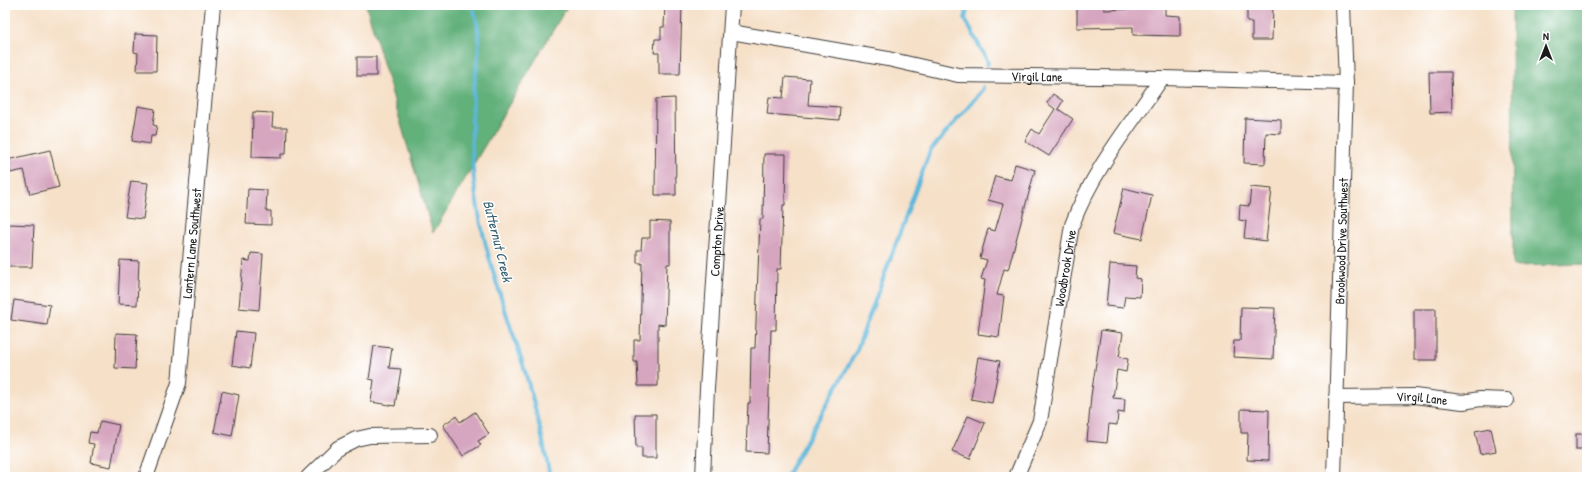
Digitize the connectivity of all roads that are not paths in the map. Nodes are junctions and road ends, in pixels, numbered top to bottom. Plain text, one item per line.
1 (213, 5) edge
2 (732, 5) edge
3 (1343, 5) edge
4 (731, 32) junction
5 (1162, 78) junction
6 (1346, 83) junction
7 (1336, 397) junction
8 (1507, 400) dead end
9 (430, 435) dead end
10 (146, 477) edge
11 (308, 477) edge
12 (703, 477) edge
13 (1016, 477) edge
14 (1334, 477) edge

1 - 10 street, Lantern Lane Southwest
2 - 4 street, Compton Drive
3 - 6 street, Brookwood Drive Southwest
4 - 5 street, Virgil Lane
4 - 12 street, Compton Drive
5 - 6 street, Virgil Lane
5 - 13 street, Woodbrook Drive
6 - 7 street, Brookwood Drive Southwest
7 - 8 street, Virgil Lane
7 - 14 street, Brookwood Drive Southwest
9 - 11 street

